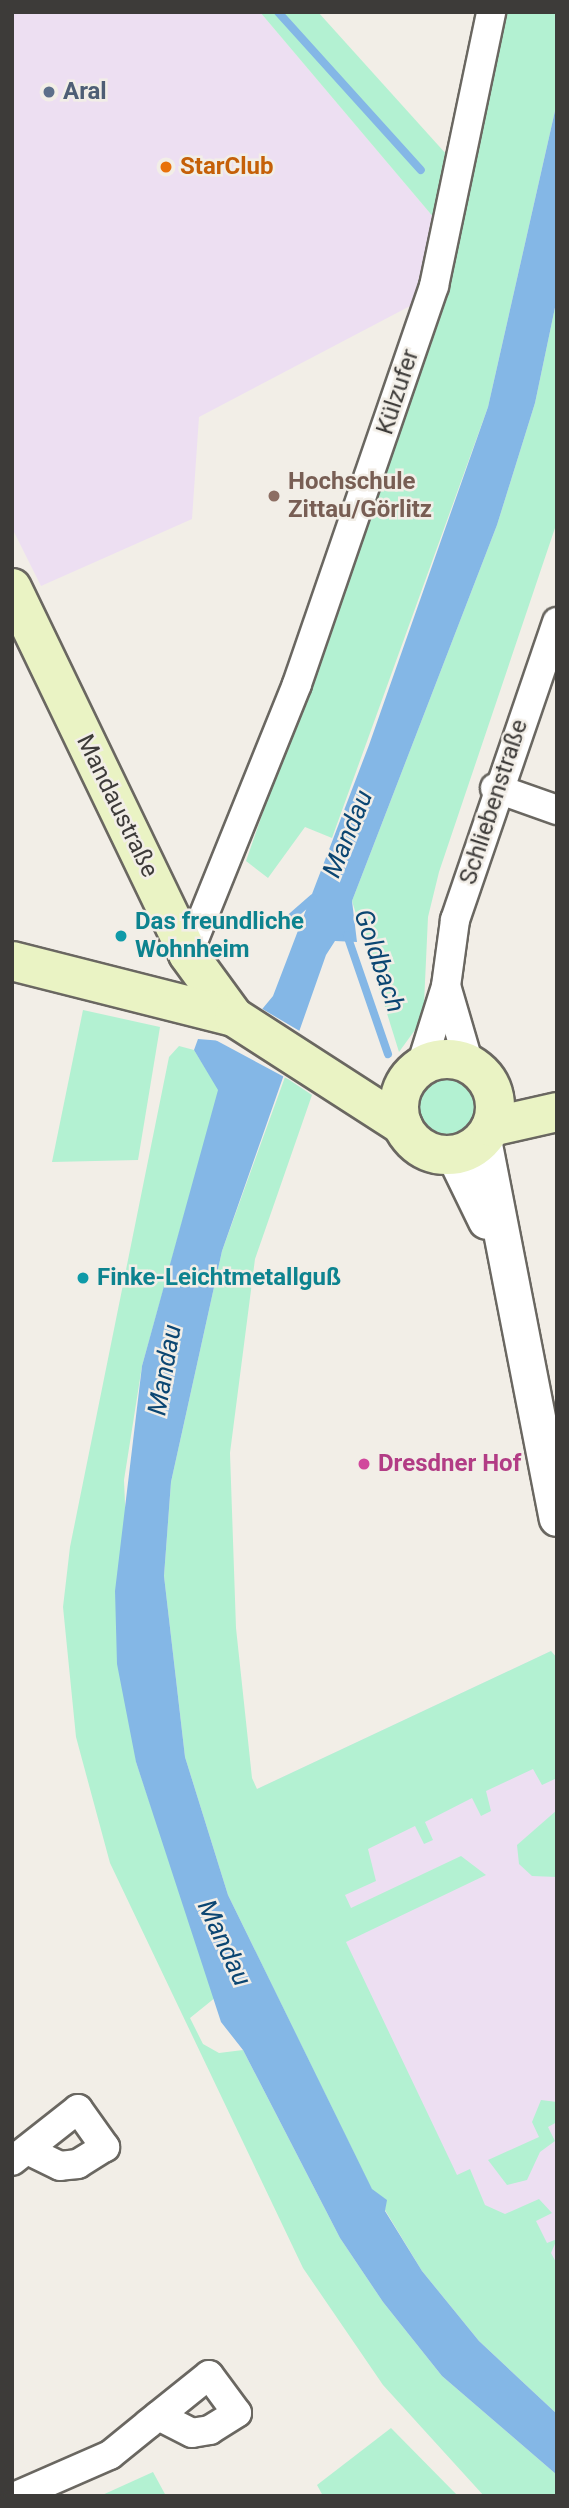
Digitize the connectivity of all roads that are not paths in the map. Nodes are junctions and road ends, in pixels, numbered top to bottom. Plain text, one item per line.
1 (491, 12) edge
2 (12, 587) edge
3 (557, 622) edge
4 (495, 788) junction
5 (557, 810) edge
6 (12, 961) edge
7 (195, 979) junction
8 (446, 986) junction
9 (469, 1064) junction
10 (414, 1072) junction
11 (351, 1087) junction
12 (557, 1111) edge
13 (403, 1126) junction
14 (480, 1129) junction
15 (557, 1518) edge
16 (158, 2416) dead end
17 (16, 2496) edge

1 - 7 street, Külzufer
2 - 7 main road, Mandaustraße
3 - 4 street, Schliebenstraße
4 - 5 street
4 - 8 street, Schliebenstraße
6 - 7 main road
7 - 11 main road, Mandaustraße
8 - 9 street, Schliebenstraße
8 - 10 street, Schliebenstraße
9 - 10 main road
9 - 14 main road
10 - 11 main road
10 - 13 main road
11 - 13 main road, Mandaustraße
12 - 14 main road
13 - 14 main road
14 - 15 street
16 - 17 street

